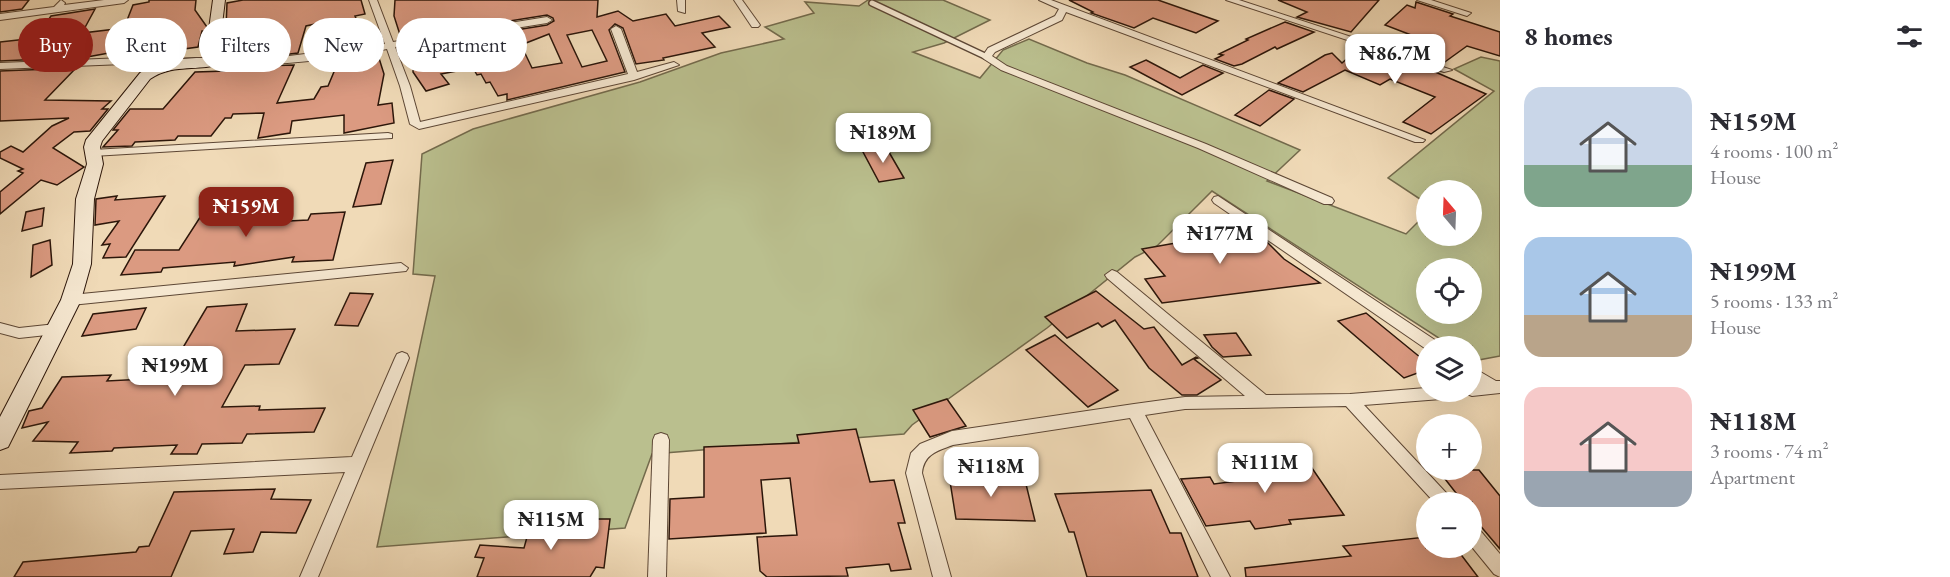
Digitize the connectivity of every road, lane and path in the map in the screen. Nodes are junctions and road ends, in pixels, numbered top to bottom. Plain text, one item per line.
1 (63, 0) edge
2 (124, 0) edge
3 (219, 0) edge
4 (373, 0) edge
5 (681, 0) edge
6 (738, 0) edge
7 (1047, 0) edge
8 (1230, 0) edge
9 (1421, 0) edge
10 (872, 3) dead end
11 (57, 9) junction
12 (1063, 9) junction
13 (682, 11) dead end
14 (1467, 13) dead end
15 (0, 17) edge
16 (217, 18) edge
17 (547, 20) dead end
18 (755, 25) dead end
19 (616, 29) dead end
20 (389, 46) junction
21 (987, 57) junction
22 (291, 59) edge
23 (105, 62) edge
24 (674, 65) dead end
25 (0, 66) edge
26 (1447, 70) dead end
27 (150, 72) edge
28 (634, 77) junction
29 (388, 135) dead end
30 (1419, 140) dead end
31 (93, 153) junction
32 (1218, 200) dead end
33 (1328, 201) dead end
34 (401, 268) dead end
35 (1112, 275) dead end
36 (71, 300) junction
37 (0, 328) edge
38 (57, 329) junction
39 (1418, 336) edge
40 (402, 358) dead end
41 (1482, 379) edge
42 (1497, 388) edge
43 (1482, 389) edge
44 (1416, 395) edge
45 (1350, 400) junction
46 (1264, 403) junction
47 (1134, 410) junction
48 (0, 440) edge
49 (661, 440) dead end
50 (357, 465) junction
51 (0, 482) edge
52 (1435, 492) edge
53 (1482, 546) edge
54 (1500, 568) edge
55 (309, 577) edge
56 (657, 577) edge
57 (942, 577) edge
58 (1221, 577) edge

1 - 11 street
2 - 11 street
3 - 16 street
4 - 20 street
5 - 13 street
6 - 18 street
7 - 12 street
8 - 26 street
9 - 14 street
10 - 21 lane
11 - 15 street
12 - 21 street
12 - 30 street
17 - 20 street
19 - 28 street
20 - 22 street
20 - 28 street
21 - 33 street
23 - 25 street
24 - 28 street
27 - 31 street
29 - 31 street
31 - 36 street
32 - 39 street
34 - 36 street
35 - 46 street
36 - 38 street
37 - 38 street
38 - 48 street
40 - 50 street
41 - 42 street
42 - 43 street
44 - 45 street
45 - 46 street
45 - 52 street
46 - 47 street
47 - 57 street
47 - 58 street
49 - 56 street
50 - 51 street
50 - 55 street
53 - 54 street

